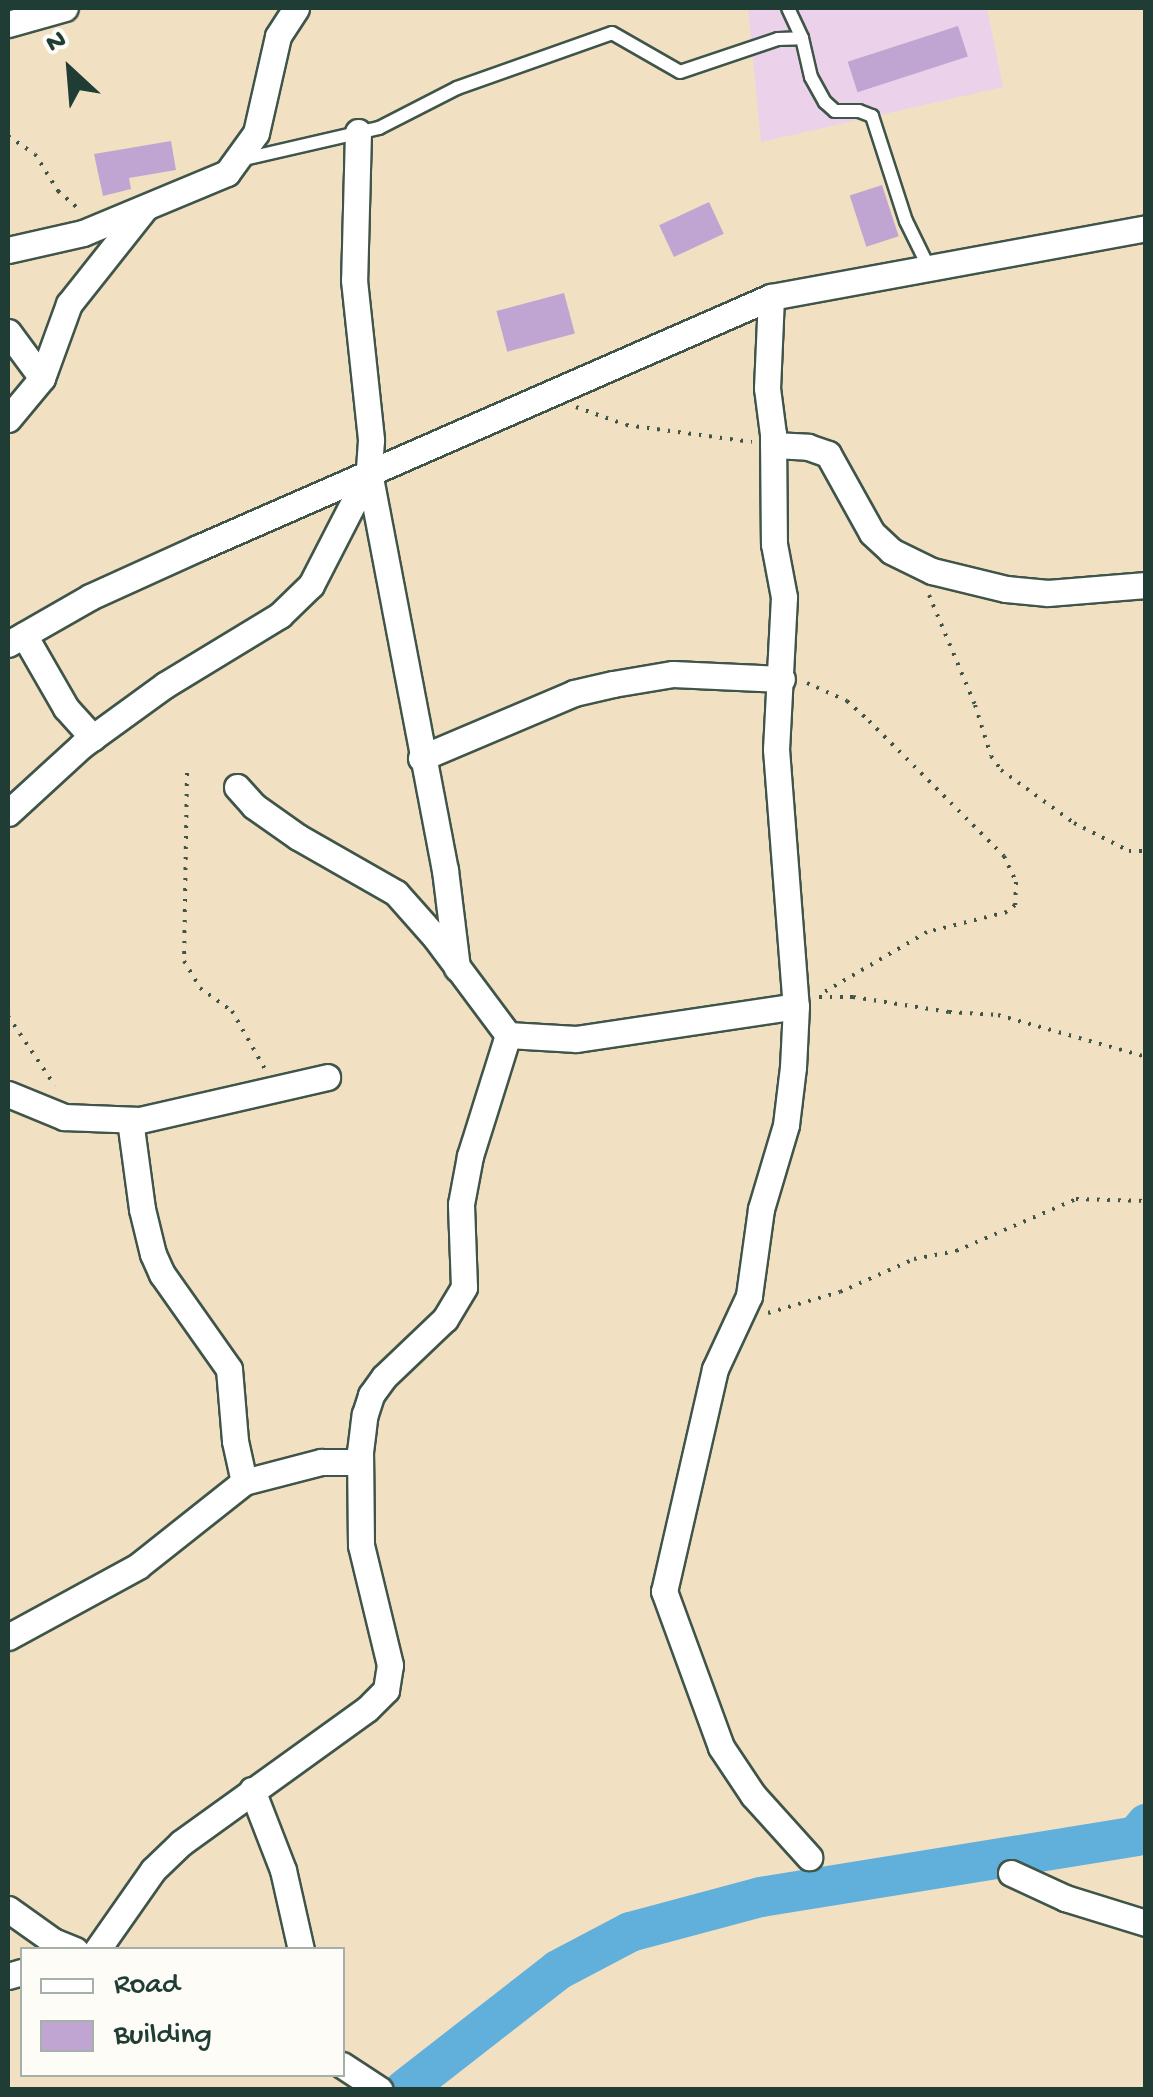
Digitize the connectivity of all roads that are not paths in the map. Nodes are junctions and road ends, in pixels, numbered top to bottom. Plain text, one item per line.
1 (66, 8) edge
2 (296, 8) edge
3 (788, 8) edge
4 (8, 24) edge
5 (802, 38) junction
6 (358, 132) junction
7 (240, 160) junction
8 (145, 208) junction
9 (1146, 228) edge
10 (8, 250) edge
11 (930, 269) junction
12 (771, 297) junction
13 (8, 332) edge
14 (42, 378) junction
15 (8, 419) edge
16 (773, 446) junction
17 (369, 472) junction
18 (1146, 584) edge
19 (16, 640) edge
20 (782, 679) junction
21 (94, 738) junction
22 (421, 758) junction
23 (238, 787) dead end
24 (8, 813) edge
25 (457, 968) junction
26 (805, 1001) junction
27 (508, 1035) junction
28 (326, 1077) dead end
29 (8, 1094) edge
30 (130, 1120) junction
31 (360, 1462) junction
32 (244, 1482) junction
33 (8, 1637) edge
34 (252, 1790) junction
35 (809, 1857) dead end
36 (1011, 1873) dead end
37 (8, 1909) edge
38 (1146, 1923) edge
39 (68, 1947) edge
40 (99, 1947) edge
41 (299, 1947) edge
42 (345, 2067) edge
43 (380, 2090) edge

1 - 4 street
2 - 7 street
3 - 5 lane
5 - 6 lane
5 - 11 lane
6 - 7 lane
6 - 17 street
7 - 8 street
8 - 10 street
8 - 14 street
9 - 11 street
11 - 12 street
12 - 16 street
12 - 17 street
13 - 14 street
14 - 15 street
16 - 18 street
16 - 20 street
17 - 19 street
17 - 21 street
17 - 22 street
19 - 21 street
20 - 22 street
20 - 26 street
21 - 24 street
22 - 25 street
23 - 25 street
25 - 27 street
26 - 27 street
26 - 35 street
27 - 31 street
28 - 30 street
29 - 30 street
30 - 32 street
31 - 32 street
31 - 34 street
32 - 33 street
34 - 40 street
34 - 41 street
36 - 38 street
37 - 39 street
42 - 43 street

